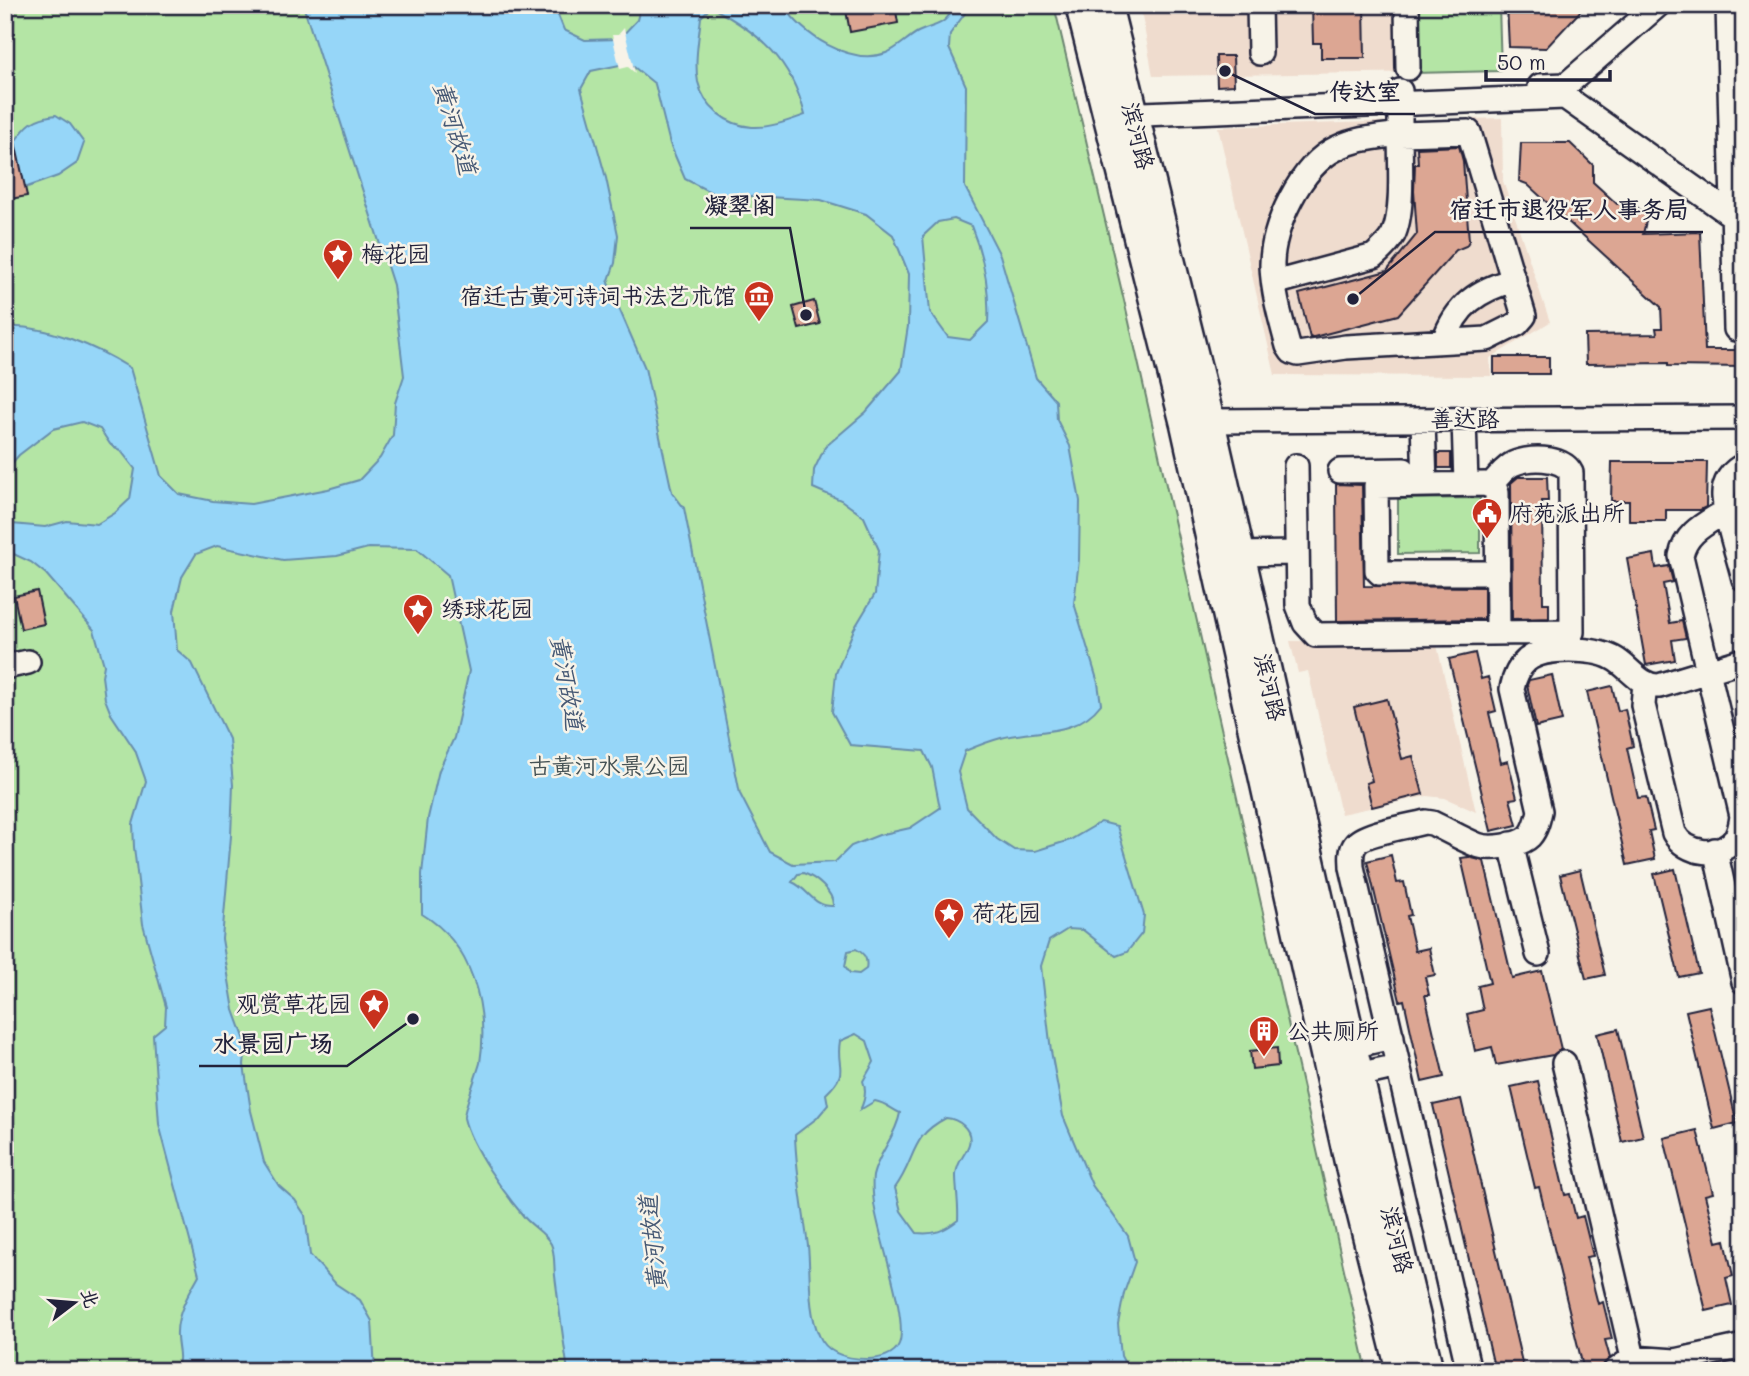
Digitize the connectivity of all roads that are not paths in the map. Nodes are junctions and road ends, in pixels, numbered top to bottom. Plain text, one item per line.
1 (1081, 5) edge
2 (1106, 5) edge
3 (1259, 5) edge
4 (1407, 5) edge
5 (1658, 5) edge
6 (1728, 5) edge
7 (1261, 53) dead end
8 (1408, 68) dead end
9 (1400, 97) junction
10 (1119, 108) junction
11 (1400, 134) junction
12 (1733, 216) junction
13 (1514, 280) junction
14 (1274, 283) junction
15 (1736, 329) dead end
16 (1444, 341) junction
17 (1744, 418) edge
18 (1423, 419) junction
19 (1464, 419) junction
20 (1197, 423) junction
21 (1296, 466) dead end
22 (1744, 466) edge
23 (1340, 471) dead end
24 (1425, 477) junction
25 (1466, 484) junction
26 (1491, 485) junction
27 (1727, 510) junction
28 (1297, 553) junction
29 (1240, 554) junction
30 (1498, 573) junction
31 (1744, 579) edge
32 (1499, 633) junction
33 (1744, 660) edge
34 (28, 662) dead end
35 (5, 667) edge
36 (1707, 673) junction
37 (1645, 683) junction
38 (1511, 844) junction
39 (1715, 850) junction
40 (1538, 954) dead end
41 (1744, 982) edge
42 (1392, 1037) junction
43 (1352, 1046) junction
44 (1564, 1063) dead end
45 (1398, 1066) junction
46 (1358, 1075) junction
47 (1744, 1346) edge
48 (1624, 1364) edge
49 (1689, 1365) edge
50 (1402, 1371) edge
51 (1428, 1371) edge
52 (1469, 1371) edge

1 - 10 main road, 滨河路
2 - 10 main road, 滨河路
3 - 7 street
4 - 8 street
5 - 9 street
6 - 12 street
9 - 10 street
9 - 11 street
9 - 12 street
10 - 20 main road, 滨河路
11 - 13 street
11 - 14 street
11 - 14 street
12 - 15 street
13 - 16 street
13 - 16 street
14 - 16 street
17 - 19 street, 善达路
18 - 19 street, 善达路
18 - 20 street, 善达路
18 - 24 street
19 - 25 street
20 - 29 main road, 滨河路
20 - 50 main road, 滨河路
21 - 28 street
22 - 27 street
23 - 24 street
24 - 25 street
24 - 30 street
25 - 26 street
26 - 30 street
26 - 32 street
27 - 31 street
27 - 36 street
28 - 29 street
28 - 32 street
29 - 43 main road, 滨河路
30 - 32 street
33 - 36 street
34 - 35 street
36 - 37 street
36 - 39 street
37 - 38 street
37 - 39 street
38 - 40 street
38 - 42 street
39 - 41 street
42 - 43 street
42 - 45 street
43 - 46 main road, 滨河路
44 - 48 street
45 - 46 street
45 - 52 street
46 - 51 main road, 滨河路
47 - 49 street
48 - 49 street

